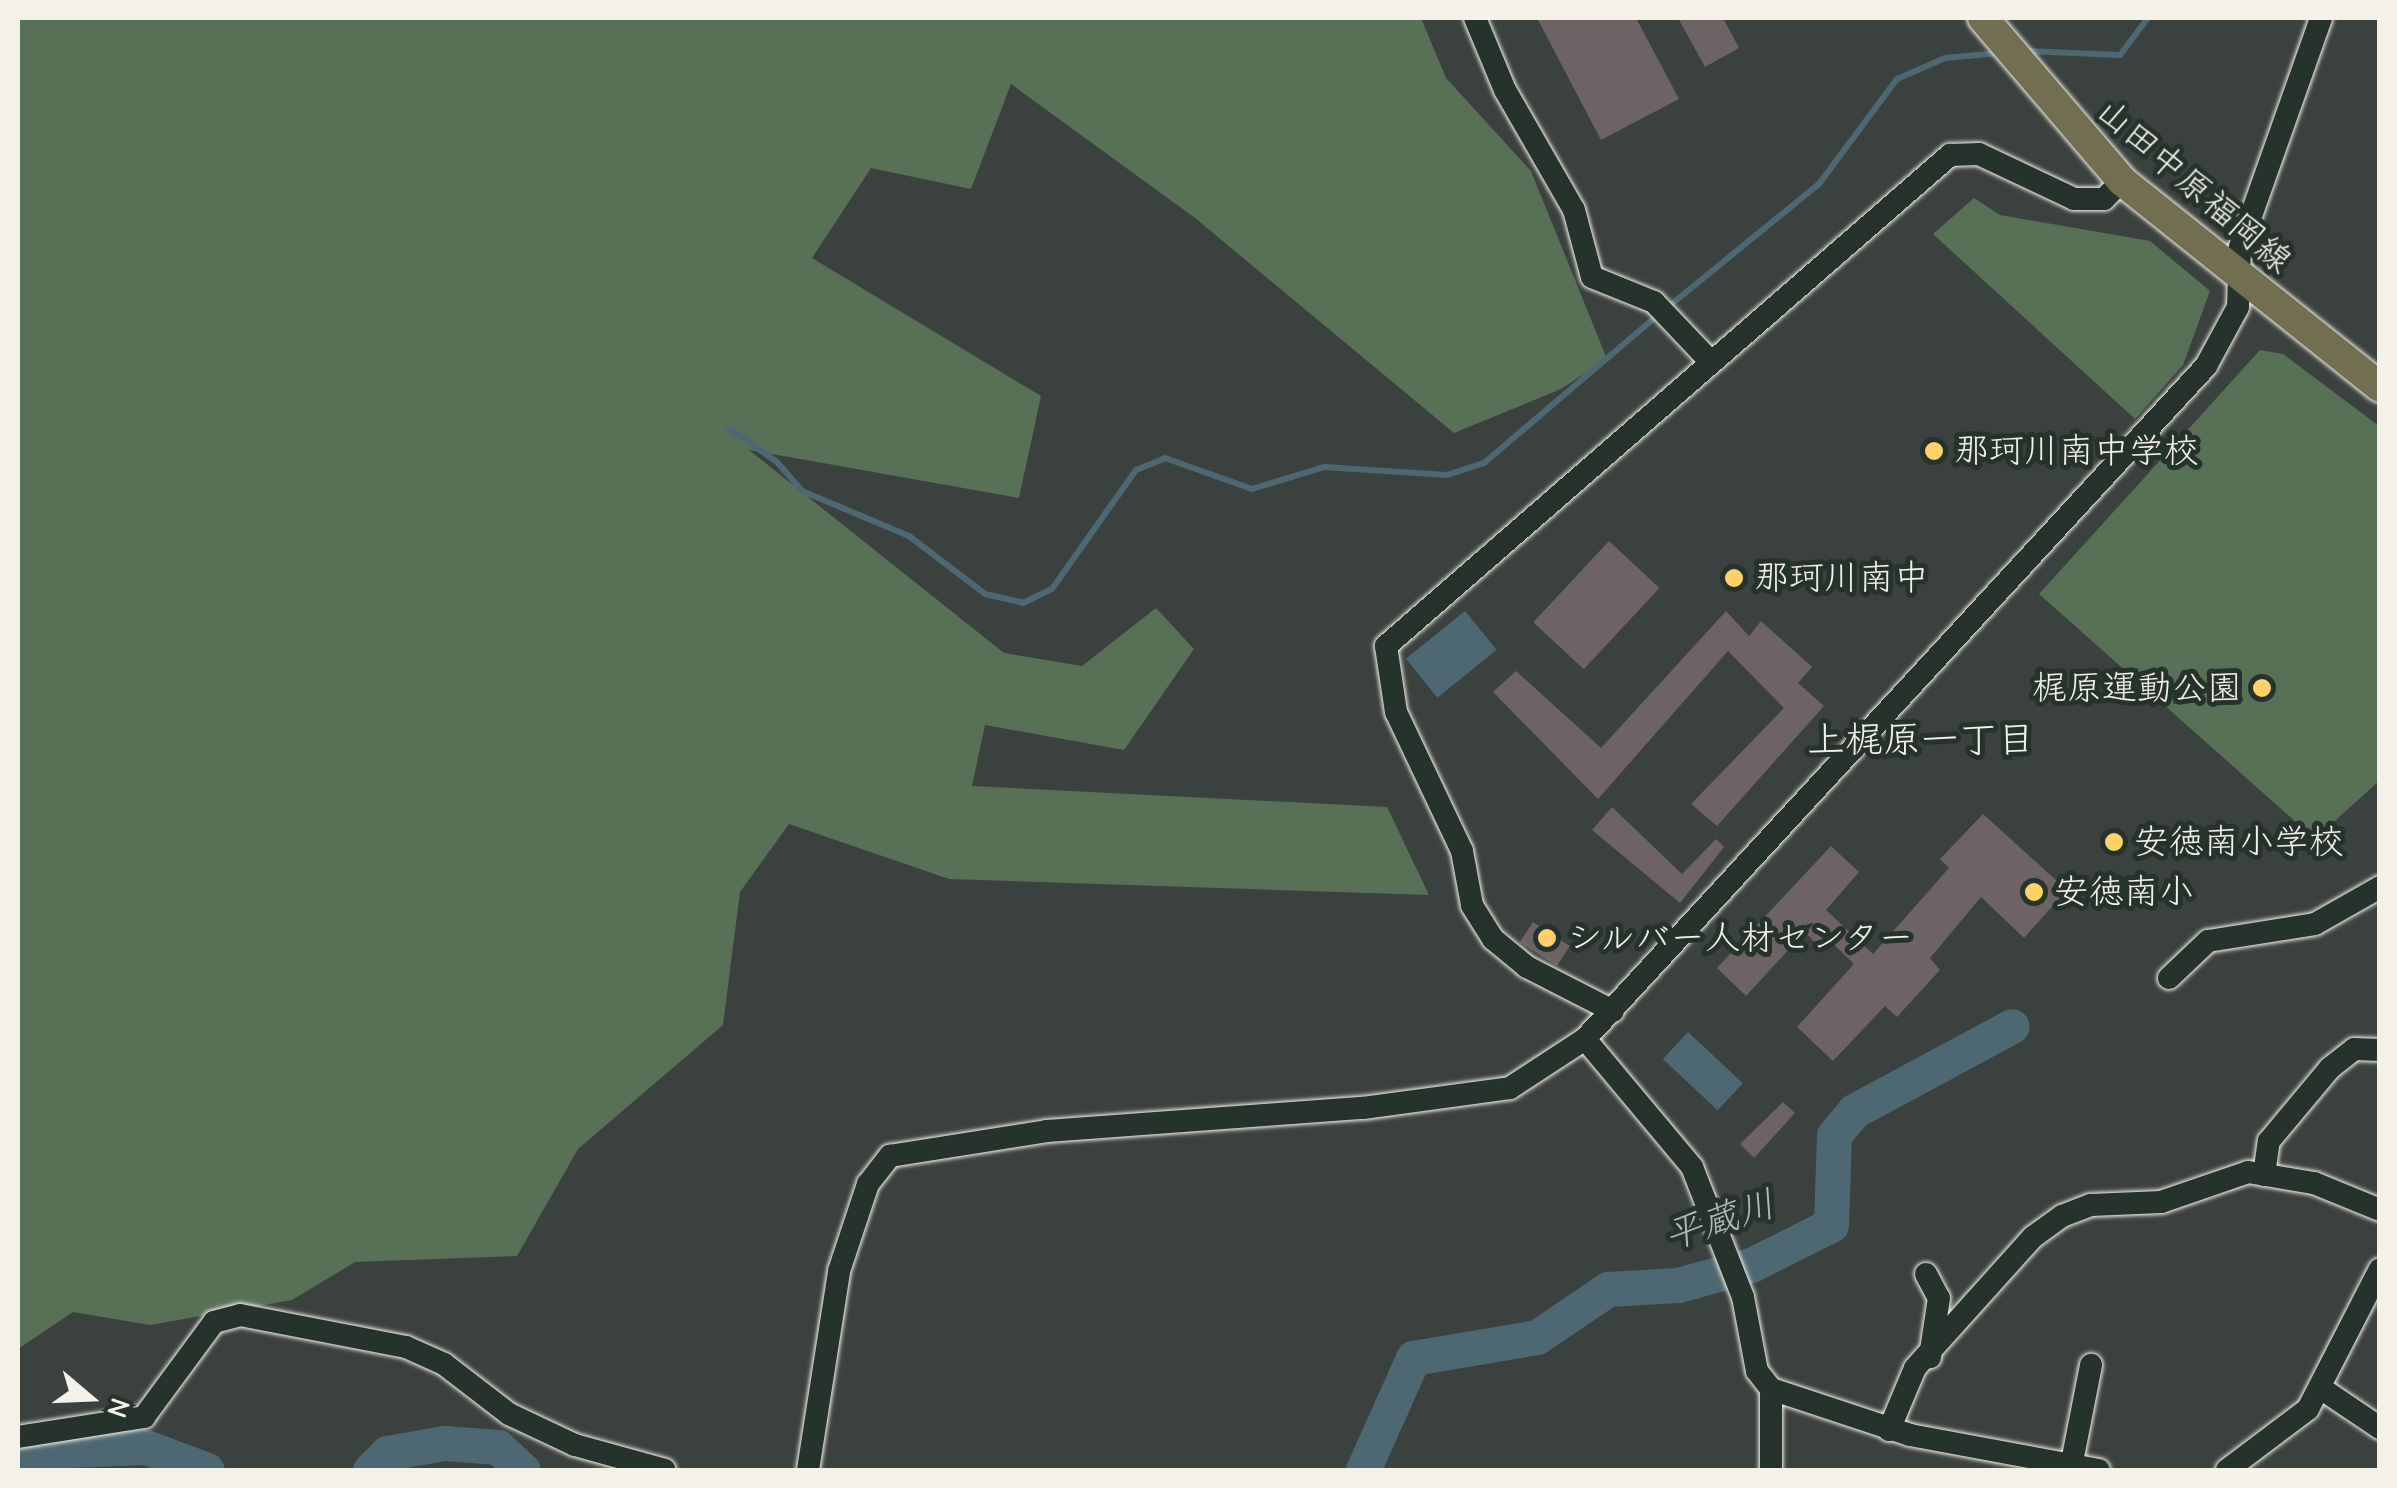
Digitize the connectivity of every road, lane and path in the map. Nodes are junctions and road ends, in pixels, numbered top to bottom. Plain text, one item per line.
1 (1475, 18) edge
2 (1983, 18) edge
3 (2320, 18) edge
4 (2122, 182) junction
5 (2241, 282) junction
6 (1708, 359) junction
7 (2380, 387) edge
8 (2380, 887) edge
9 (2169, 978) dead end
10 (1613, 1011) junction
11 (1585, 1039) junction
12 (2380, 1050) edge
13 (2264, 1174) junction
14 (2380, 1210) edge
15 (2380, 1269) edge
16 (1926, 1274) dead end
17 (1930, 1357) junction
18 (2091, 1364) dead end
19 (1771, 1389) junction
20 (2322, 1389) junction
21 (2380, 1428) edge
22 (1889, 1430) junction
23 (18, 1436) edge
24 (2072, 1462) junction
25 (665, 1470) edge
26 (808, 1470) edge
27 (1770, 1470) edge
28 (2099, 1470) edge
29 (2228, 1470) edge

1 - 6 street
2 - 4 main road, 山田中原福岡線
3 - 5 street
4 - 5 main road, 山田中原福岡線
4 - 6 street
5 - 7 main road, 山田中原福岡線
5 - 10 street
6 - 10 street
8 - 9 street
10 - 11 street
11 - 19 street
11 - 26 street
12 - 13 street
13 - 14 street
13 - 17 street
15 - 20 street
16 - 17 street
17 - 22 street
18 - 24 street
19 - 22 street
19 - 27 street
20 - 21 street
20 - 29 street
22 - 24 street
23 - 25 street
24 - 28 street

